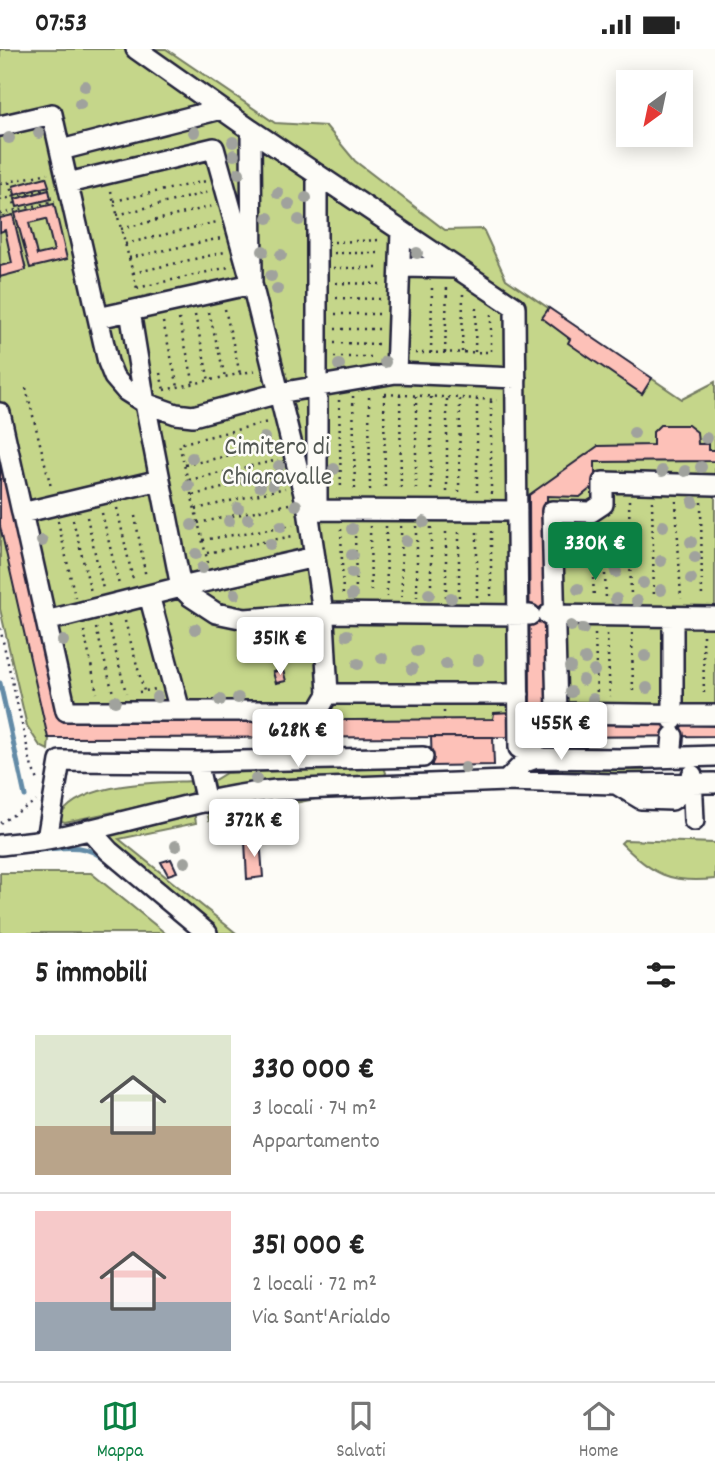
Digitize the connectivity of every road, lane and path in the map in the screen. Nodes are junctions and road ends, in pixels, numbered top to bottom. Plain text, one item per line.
1 (136, 49) edge
2 (222, 109) junction
3 (0, 126) edge
4 (251, 130) junction
5 (61, 150) junction
6 (106, 174) junction
7 (317, 174) junction
8 (9, 182) junction
9 (0, 184) edge
10 (58, 185) junction
11 (13, 197) junction
12 (0, 200) edge
13 (114, 201) junction
14 (16, 210) junction
15 (0, 214) edge
16 (117, 215) junction
17 (234, 218) junction
18 (121, 229) junction
19 (125, 244) junction
20 (129, 258) junction
21 (133, 272) junction
22 (461, 275) junction
23 (252, 284) junction
24 (137, 288) junction
25 (317, 299) junction
26 (175, 301) junction
27 (399, 304) junction
28 (99, 318) junction
29 (462, 352) junction
30 (475, 352) junction
31 (431, 353) junction
32 (445, 353) junction
33 (158, 367) dead end
34 (273, 367) junction
35 (240, 374) junction
36 (225, 377) junction
37 (516, 378) junction
38 (209, 380) junction
39 (194, 384) junction
40 (317, 386) junction
41 (178, 387) junction
42 (26, 389) dead end
43 (164, 390) junction
44 (279, 393) junction
45 (376, 393) dead end
46 (145, 399) junction
47 (516, 401) junction
48 (0, 413) edge
49 (285, 418) junction
50 (184, 465) junction
51 (160, 480) junction
52 (188, 480) junction
53 (675, 484) junction
54 (715, 485) edge
55 (304, 492) junction
56 (191, 495) junction
57 (84, 498) junction
58 (195, 509) junction
59 (517, 511) junction
60 (22, 513) junction
61 (135, 516) dead end
62 (198, 523) junction
63 (202, 540) junction
64 (205, 553) junction
65 (315, 557) junction
66 (212, 580) junction
67 (181, 587) junction
68 (110, 611) junction
69 (323, 613) junction
70 (537, 615) junction
71 (677, 617) junction
72 (715, 618) edge
73 (46, 621) junction
74 (0, 628) edge
75 (144, 691) dead end
76 (328, 694) junction
77 (519, 694) junction
78 (127, 695) dead end
79 (114, 697) dead end
80 (98, 701) dead end
81 (180, 711) junction
82 (715, 715) edge
83 (673, 724) junction
84 (534, 748) dead end
85 (715, 756) edge
86 (423, 757) dead end
87 (681, 757) junction
88 (400, 759) junction
89 (197, 762) junction
90 (506, 781) junction
91 (715, 783) edge
92 (693, 784) junction
93 (397, 785) junction
94 (206, 802) junction
95 (53, 803) junction
96 (694, 821) dead end
97 (0, 823) edge
98 (89, 829) junction
99 (47, 839) junction
100 (0, 845) edge
101 (207, 933) edge

1 - 2 street
2 - 4 street
2 - 5 street
3 - 5 street
4 - 7 street
4 - 23 street
5 - 10 street
6 - 10 street
6 - 13 path
6 - 17 street
7 - 25 street
7 - 27 street
8 - 9 path
8 - 10 path
8 - 11 path
10 - 11 path
10 - 14 path
10 - 28 street
11 - 12 path
11 - 14 path
13 - 16 path
13 - 17 path
14 - 15 path
16 - 17 path
16 - 18 path
17 - 18 path
17 - 19 path
17 - 20 path
17 - 21 path
17 - 23 street
17 - 24 path
18 - 19 path
19 - 20 path
20 - 21 path
21 - 24 path
22 - 27 street
22 - 27 street
22 - 29 path
22 - 30 path
22 - 30 path
22 - 31 path
22 - 32 path
22 - 37 street
23 - 26 street
23 - 34 street
24 - 26 path
25 - 27 path
25 - 27 path
25 - 27 path
25 - 27 path
25 - 27 path
25 - 27 path
25 - 27 path
25 - 27 path
25 - 27 path
25 - 40 street
26 - 28 street
26 - 35 path
26 - 36 path
26 - 38 path
26 - 39 path
26 - 41 path
26 - 46 street
27 - 31 path
27 - 37 street
27 - 40 street
28 - 46 street
29 - 30 path
29 - 32 path
31 - 32 path
33 - 43 path
34 - 35 path
34 - 44 street
35 - 36 path
36 - 38 path
37 - 47 street
38 - 39 path
39 - 41 path
40 - 44 street
40 - 55 street
41 - 43 path
42 - 57 path
43 - 46 path
44 - 46 street
44 - 49 street
45 - 47 path
46 - 51 street
47 - 59 street
48 - 60 street
49 - 50 path
49 - 55 street
50 - 52 path
50 - 55 path
51 - 57 street
51 - 67 street
52 - 55 path
52 - 56 path
53 - 54 street
53 - 70 street
53 - 71 path
55 - 56 path
55 - 58 path
55 - 59 street
55 - 62 path
55 - 63 path
55 - 64 path
55 - 65 street
56 - 58 path
57 - 60 street
57 - 68 path
57 - 68 path
57 - 68 path
57 - 68 path
57 - 68 path
58 - 62 path
59 - 70 street
60 - 73 street
61 - 68 path
62 - 63 path
63 - 64 path
64 - 66 path
65 - 66 street
65 - 69 street
66 - 67 street
67 - 68 street
67 - 69 street
68 - 73 street
68 - 75 path
68 - 78 path
68 - 79 path
68 - 80 path
68 - 81 street
69 - 70 street
69 - 76 street
70 - 71 street
70 - 77 street
70 - 83 street
71 - 72 street
71 - 83 street
73 - 81 street
74 - 95 path
76 - 77 street
76 - 81 street
77 - 84 street
82 - 83 street
83 - 87 street
85 - 87 street
86 - 88 street
87 - 90 street
87 - 92 street
88 - 89 street
88 - 93 street
89 - 94 street
89 - 95 street
90 - 92 street
90 - 93 street
91 - 92 street
92 - 96 street
93 - 94 street
94 - 98 street
95 - 97 path
95 - 99 street
98 - 99 street
98 - 101 street
99 - 100 street

